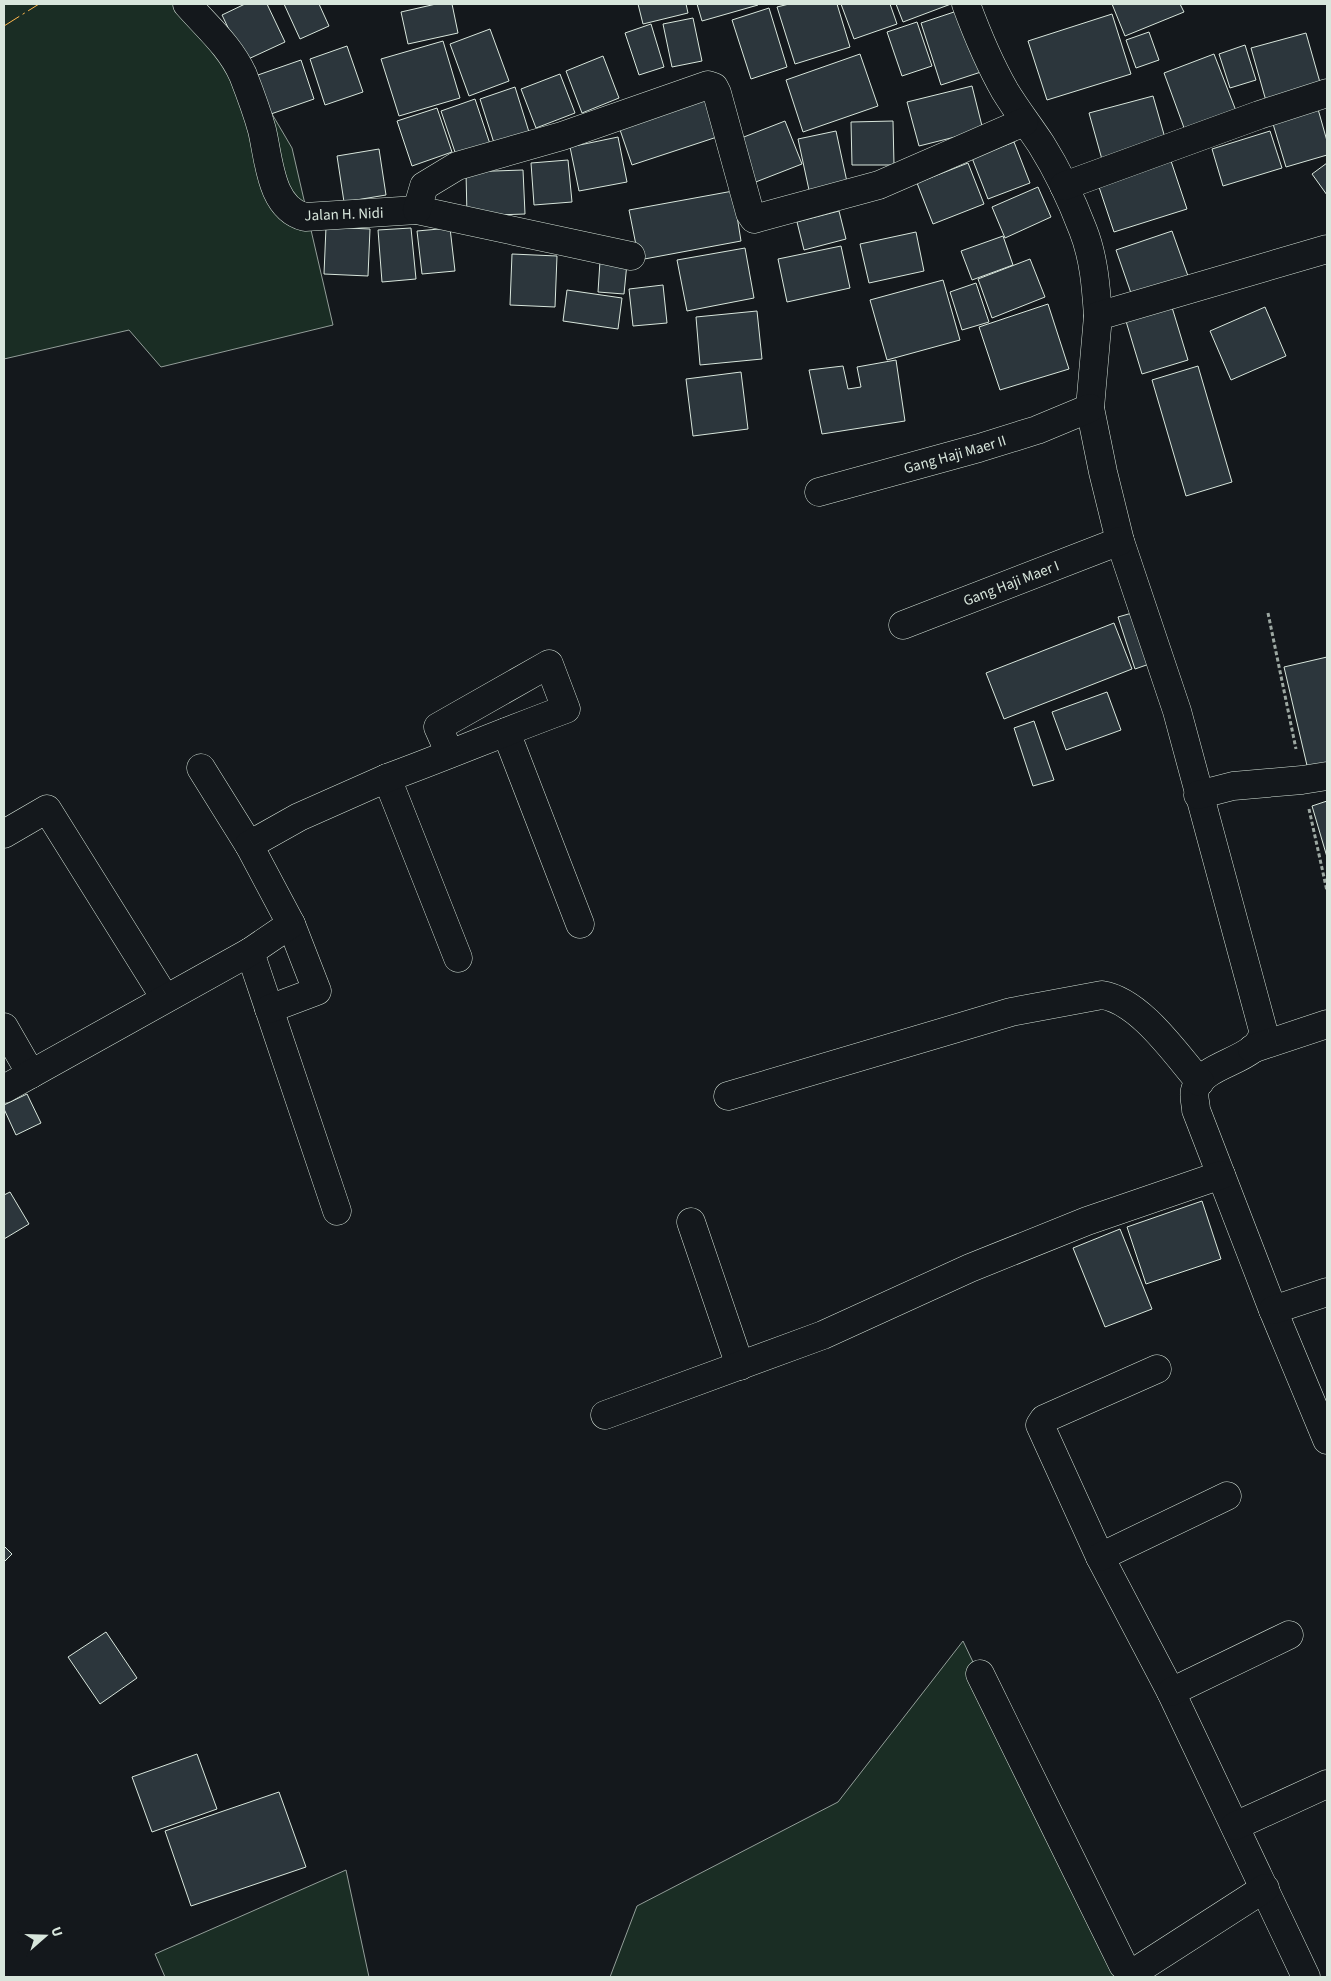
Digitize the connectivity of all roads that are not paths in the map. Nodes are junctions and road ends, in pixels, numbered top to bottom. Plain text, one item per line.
1 (186, 4) edge
2 (966, 4) edge
3 (1327, 93) edge
4 (1024, 122) junction
5 (1064, 186) junction
6 (417, 210) junction
7 (1327, 249) edge
8 (631, 256) dead end
9 (1098, 316) junction
10 (1090, 408) junction
11 (819, 492) dead end
12 (1120, 541) junction
13 (903, 625) dead end
14 (506, 732) junction
15 (450, 754) junction
16 (201, 768) dead end
17 (1327, 776) edge
18 (387, 778) junction
19 (1198, 795) junction
20 (4, 834) edge
21 (249, 845) junction
22 (291, 924) junction
23 (580, 924) dead end
24 (250, 952) junction
25 (458, 958) dead end
26 (165, 998) junction
27 (269, 1009) junction
28 (1327, 1024) edge
29 (4, 1027) edge
30 (1252, 1049) junction
31 (31, 1074) junction
32 (1200, 1082) junction
33 (4, 1090) edge
34 (728, 1096) dead end
35 (1221, 1175) junction
36 (337, 1211) dead end
37 (691, 1222) dead end
38 (1327, 1292) edge
39 (1273, 1310) junction
40 (740, 1366) junction
41 (1157, 1369) dead end
42 (605, 1415) dead end
43 (1327, 1440) edge
44 (1227, 1496) dead end
45 (1100, 1557) junction
46 (1289, 1635) dead end
47 (980, 1674) dead end
48 (1171, 1692) junction
49 (1327, 1784) edge
50 (1235, 1826) junction
51 (1265, 1888) junction
52 (1306, 1977) edge

1 - 6 street, Jalan H. Nidi
2 - 4 street
3 - 5 street
4 - 5 street
4 - 6 street
5 - 9 street
6 - 8 street, Jalan H. Nidi
7 - 9 street
9 - 10 street
10 - 11 street, Gang Haji Maer II
10 - 12 street
12 - 13 street, Gang Haji Maer I
12 - 19 street
14 - 15 street
14 - 15 street
14 - 23 street
15 - 18 street
16 - 21 street
17 - 19 street
18 - 21 street
18 - 25 street
19 - 30 street
20 - 26 street
21 - 22 street
22 - 24 street
22 - 27 street
24 - 26 street
24 - 27 street
26 - 31 street
27 - 36 street
28 - 30 street
29 - 31 street
30 - 32 street
31 - 33 street
32 - 34 street
32 - 35 street
35 - 39 street
35 - 40 street
37 - 40 street
38 - 39 street
39 - 43 street
40 - 42 street
41 - 45 street
44 - 45 street
45 - 48 street
46 - 48 street
47 - 51 street
48 - 50 street
49 - 50 street
50 - 51 street
51 - 52 street

